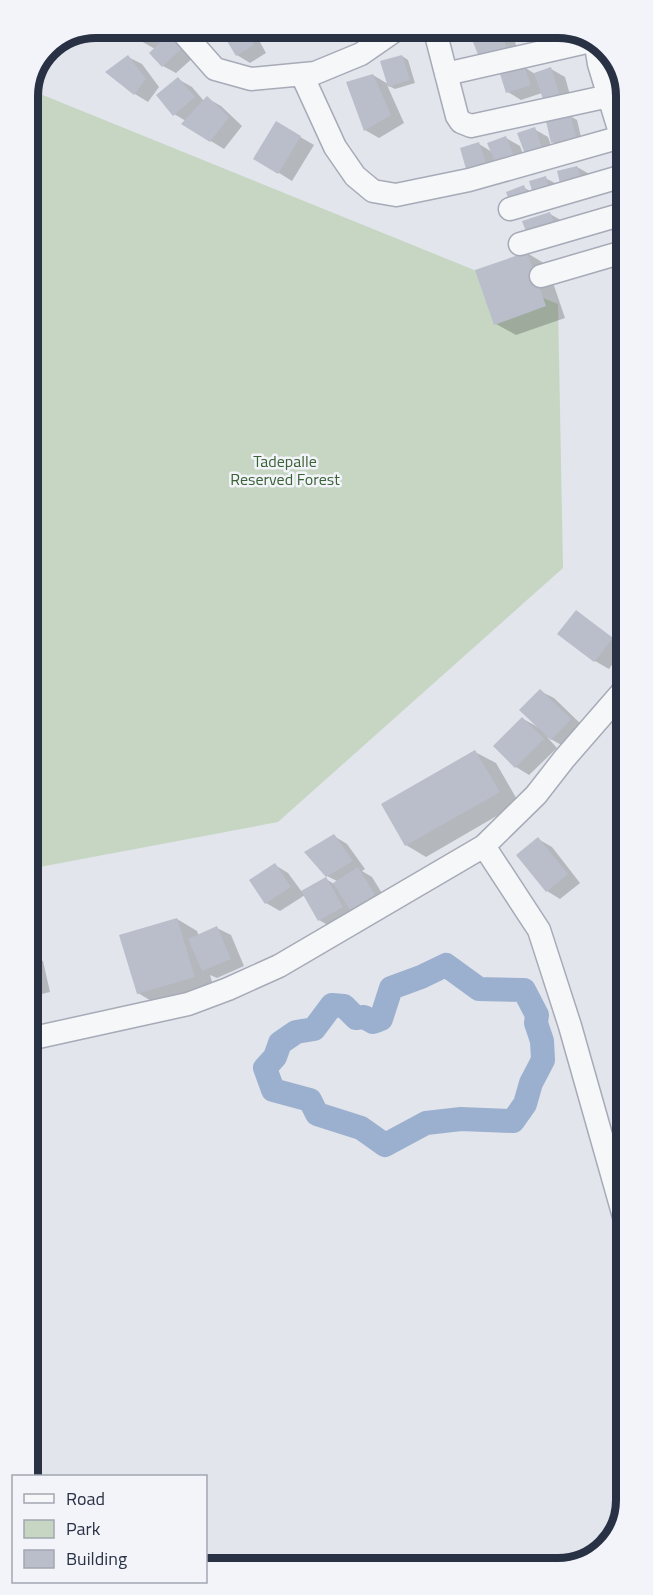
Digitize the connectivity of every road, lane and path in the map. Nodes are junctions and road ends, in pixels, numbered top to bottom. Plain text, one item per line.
1 (186, 38) edge
2 (384, 38) edge
3 (437, 38) edge
4 (582, 43) edge
5 (598, 53) edge
6 (446, 74) junction
7 (302, 75) junction
8 (609, 96) junction
9 (615, 116) edge
10 (615, 141) edge
11 (615, 178) edge
12 (510, 209) dead end
13 (615, 216) edge
14 (520, 244) dead end
15 (615, 254) edge
16 (541, 276) dead end
17 (615, 700) edge
18 (484, 846) junction
19 (38, 1038) edge
20 (615, 1185) edge

1 - 7 street
2 - 7 street
3 - 6 street
4 - 6 street
5 - 8 street
6 - 8 street
7 - 10 street
8 - 9 street
11 - 12 street
13 - 14 street
15 - 16 street
17 - 18 street
18 - 19 street
18 - 20 street

